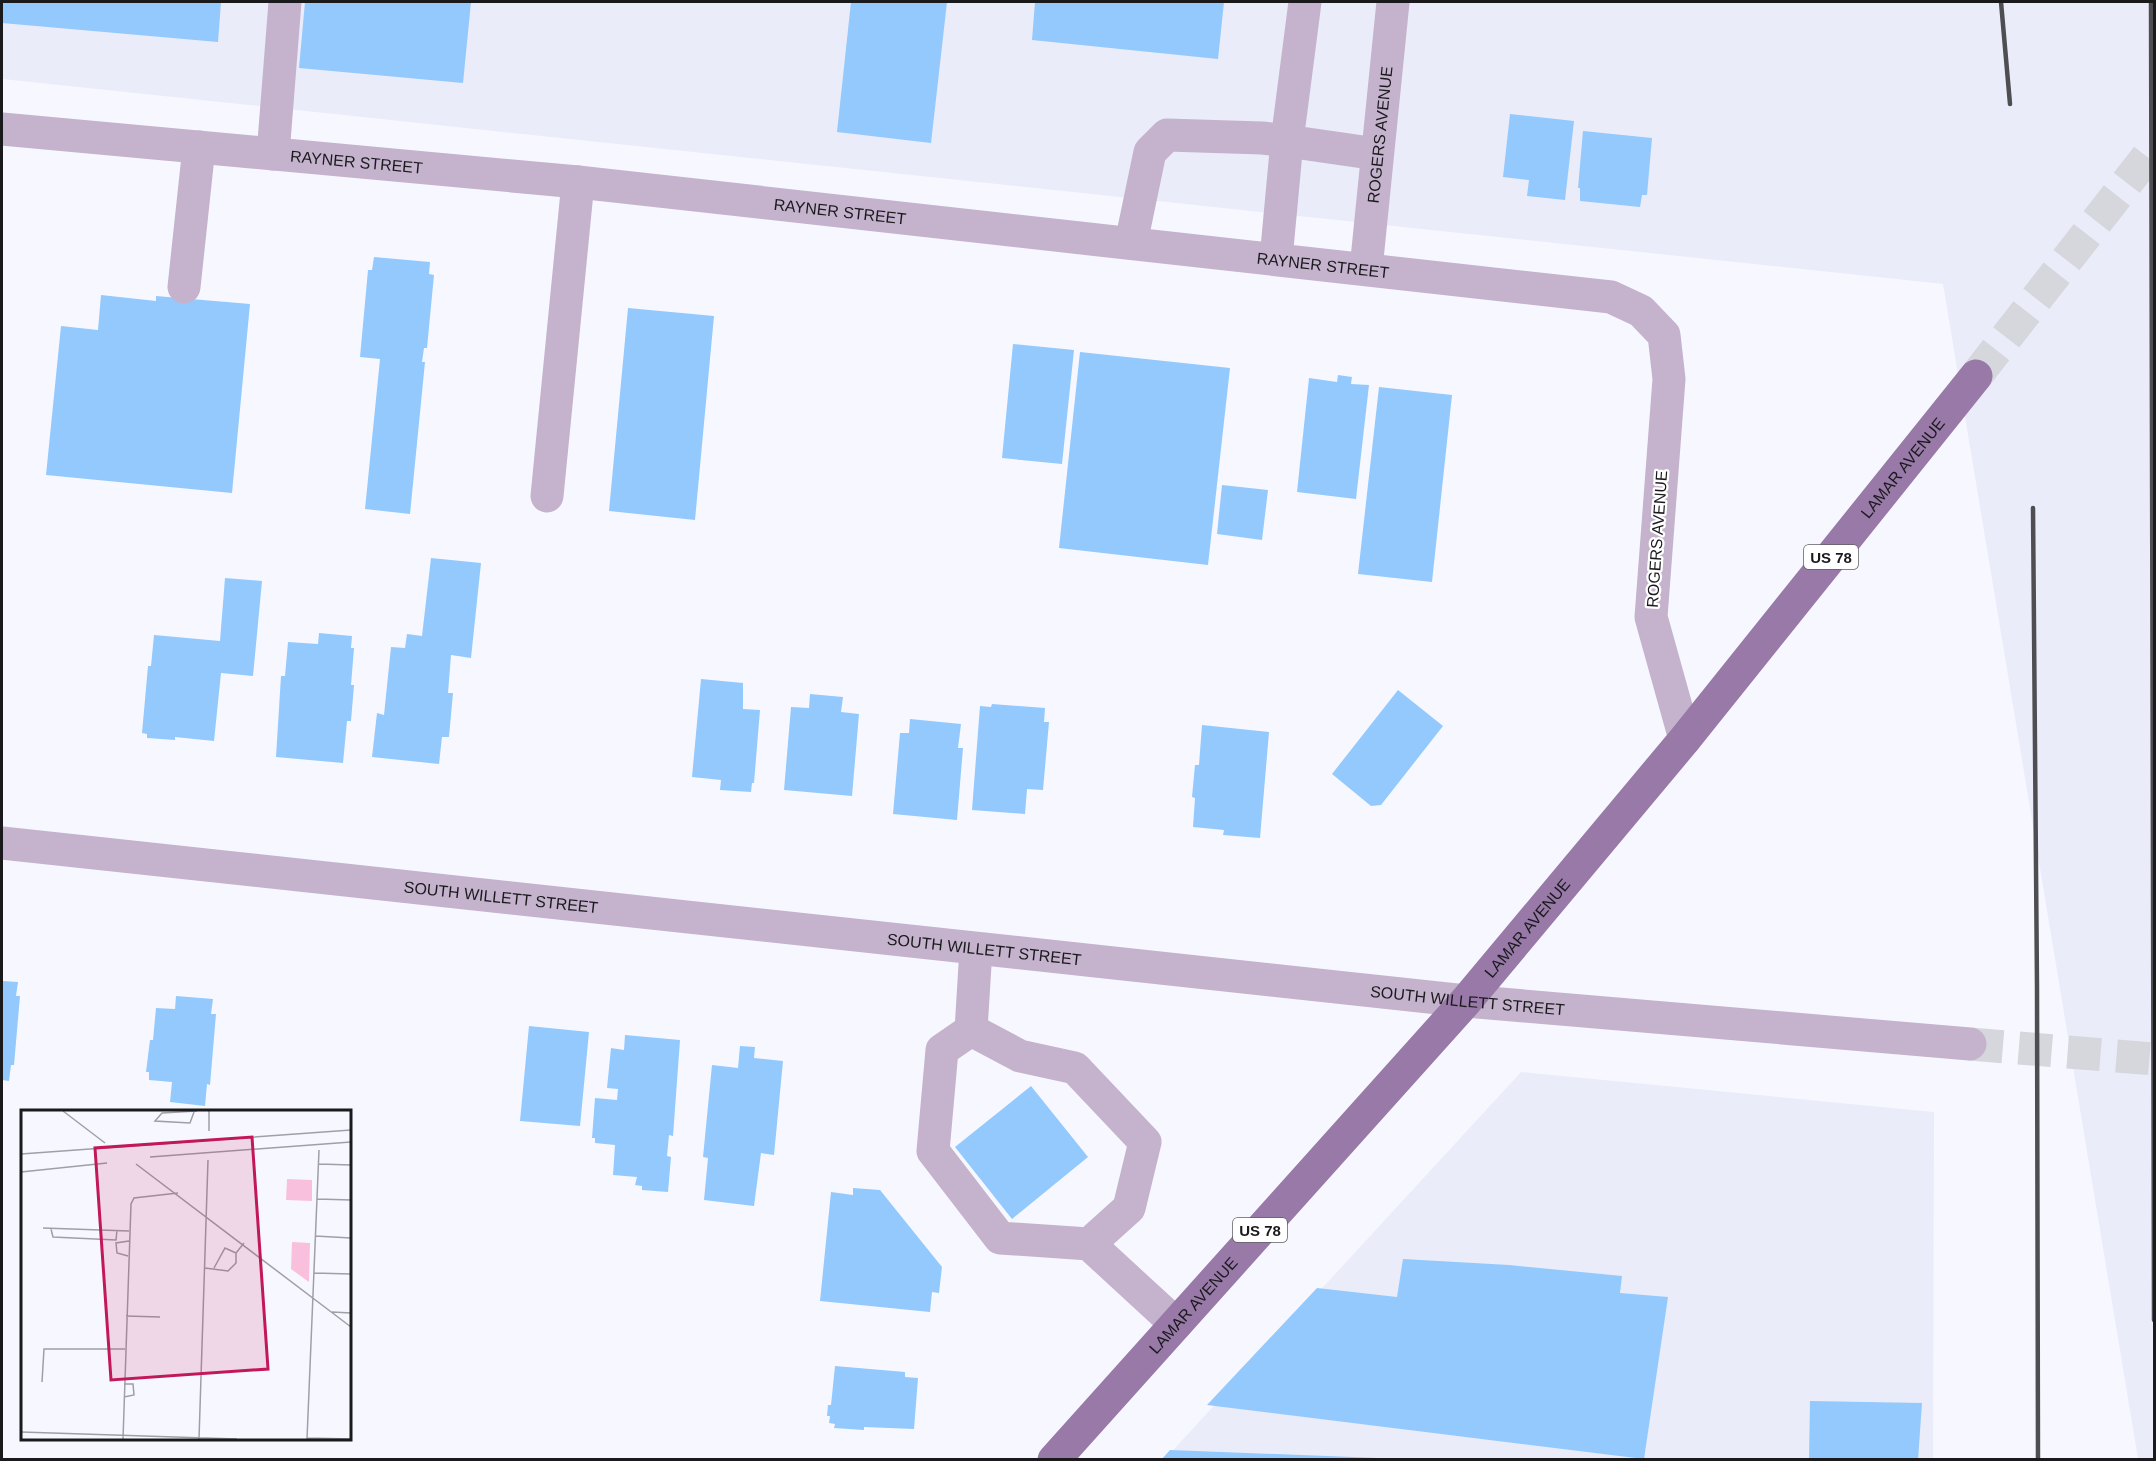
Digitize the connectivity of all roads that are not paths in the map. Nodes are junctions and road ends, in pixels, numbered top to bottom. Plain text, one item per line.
1 (285, 2) edge
2 (1305, 2) edge
3 (1392, 2) edge
4 (2, 129) edge
5 (1287, 141) junction
6 (199, 147) junction
7 (273, 154) junction
8 (1377, 154) junction
9 (578, 182) junction
10 (1131, 243) junction
11 (1276, 259) junction
12 (1366, 269) junction
13 (184, 287) dead end
14 (1664, 335) joint
15 (1976, 376) tunnel mouth
16 (547, 496) dead end
17 (1685, 739) junction
18 (2, 843) edge
19 (976, 948) junction
20 (1466, 1001) junction
21 (971, 1030) junction
22 (1970, 1044) tunnel mouth
23 (1089, 1244) junction
24 (1176, 1323) junction
25 (1054, 1460) edge

1 - 7 street
2 - 5 street
3 - 8 street, ROGERS AVENUE
4 - 6 street, RAYNER STREET
5 - 8 street
5 - 10 street
5 - 11 street
6 - 7 street, RAYNER STREET
6 - 13 street
7 - 9 street, RAYNER STREET
8 - 12 street, ROGERS AVENUE
9 - 10 street, RAYNER STREET
9 - 16 street
10 - 11 street, RAYNER STREET
11 - 12 street, RAYNER STREET
12 - 14 street, RAYNER STREET
14 - 17 street, ROGERS AVENUE
15 - 17 main road, LAMAR AVENUE / US 78
17 - 20 main road, LAMAR AVENUE / US 78
18 - 19 street, SOUTH WILLETT STREET
19 - 20 street, SOUTH WILLETT STREET
19 - 21 street
20 - 22 street, SOUTH WILLETT STREET
20 - 24 main road, LAMAR AVENUE / US 78
21 - 23 street
21 - 23 street
23 - 24 street
24 - 25 main road, LAMAR AVENUE / US 78

